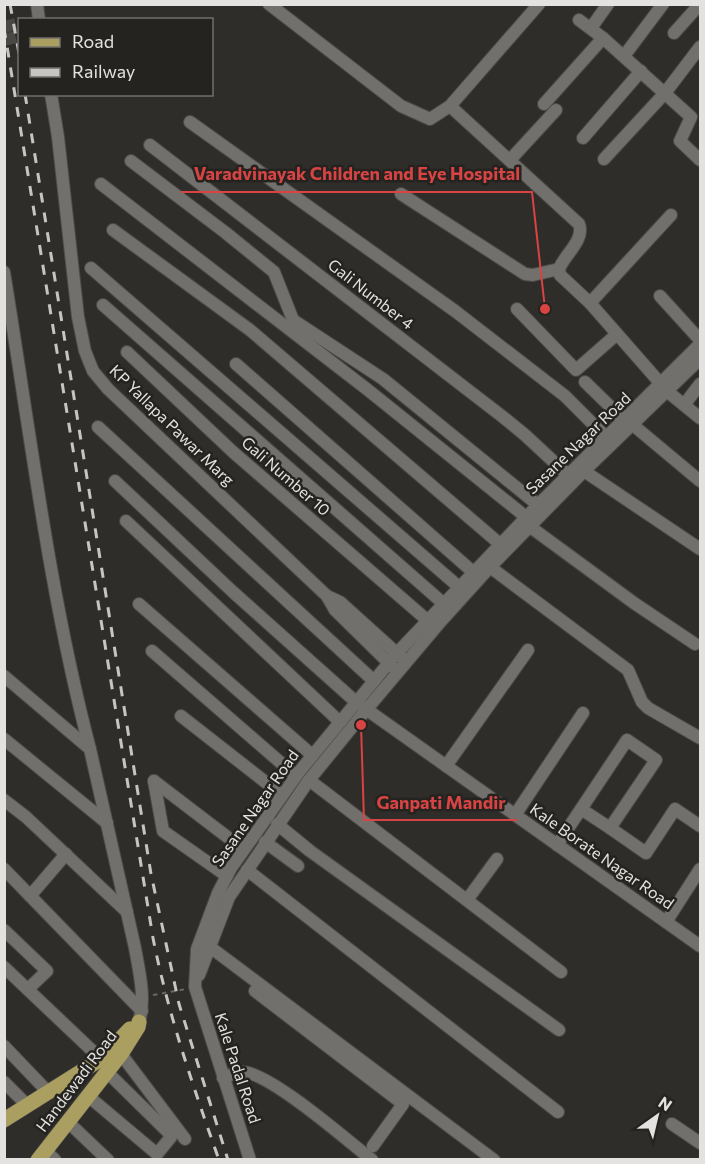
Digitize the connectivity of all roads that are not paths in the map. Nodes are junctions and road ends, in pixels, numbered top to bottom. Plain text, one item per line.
1 (269, 4) edge
2 (539, 4) edge
3 (608, 4) edge
4 (663, 4) edge
5 (700, 4) edge
6 (579, 20) dead end
7 (591, 28) junction
8 (674, 33) dead end
9 (603, 38) junction
10 (700, 47) edge
11 (624, 56) junction
12 (641, 71) junction
13 (665, 93) junction
14 (51, 96) edge
15 (450, 106) junction
16 (190, 122) dead end
17 (583, 138) dead end
18 (150, 145) dead end
19 (604, 159) dead end
20 (131, 160) dead end
21 (510, 160) junction
22 (700, 160) edge
23 (101, 184) dead end
24 (401, 195) dead end
25 (671, 214) dead end
26 (113, 230) dead end
27 (91, 268) dead end
28 (559, 269) junction
29 (4, 272) edge
30 (660, 296) dead end
31 (590, 303) junction
32 (103, 305) dead end
33 (517, 309) dead end
34 (617, 334) junction
35 (700, 342) edge
36 (127, 352) dead end
37 (700, 359) edge
38 (236, 364) dead end
39 (585, 382) dead end
40 (700, 384) edge
41 (664, 391) junction
42 (684, 405) junction
43 (700, 418) edge
44 (629, 422) junction
45 (700, 425) edge
46 (98, 427) dead end
47 (606, 437) junction
48 (584, 471) junction
49 (568, 476) junction
50 (115, 481) dead end
51 (700, 481) edge
52 (538, 505) junction
53 (126, 521) dead end
54 (526, 522) junction
55 (500, 544) junction
56 (700, 549) edge
57 (490, 567) junction
58 (473, 572) junction
59 (459, 587) junction
60 (139, 603) dead end
61 (444, 604) junction
62 (427, 620) junction
63 (695, 644) dead end
64 (528, 650) dead end
65 (152, 651) dead end
66 (398, 662) junction
67 (4, 676) edge
68 (374, 681) junction
69 (361, 706) junction
70 (583, 713) dead end
71 (181, 716) dead end
72 (340, 722) junction
73 (700, 738) edge
74 (4, 739) edge
75 (90, 749) junction
76 (312, 755) junction
77 (446, 766) junction
78 (296, 776) junction
79 (309, 780) junction
80 (282, 795) junction
81 (4, 800) edge
82 (581, 809) junction
83 (515, 815) junction
84 (107, 823) junction
85 (277, 824) junction
86 (700, 826) edge
87 (610, 828) junction
88 (265, 842) junction
89 (557, 844) junction
90 (243, 849) junction
91 (66, 854) junction
92 (497, 859) dead end
93 (298, 866) dead end
94 (4, 869) edge
95 (700, 869) edge
96 (247, 870) junction
97 (227, 876) junction
98 (30, 896) junction
99 (467, 900) junction
100 (128, 913) junction
101 (666, 922) junction
102 (4, 930) edge
103 (700, 946) edge
104 (208, 950) junction
105 (4, 967) edge
106 (561, 972) dead end
107 (195, 987) junction
108 (28, 989) junction
109 (141, 1010) junction
110 (558, 1030) dead end
111 (4, 1046) edge
112 (121, 1054) junction
113 (104, 1065) junction
114 (223, 1078) junction
115 (4, 1082) edge
116 (48, 1092) junction
117 (88, 1096) junction
118 (27, 1105) junction
119 (558, 1112) dead end
120 (7, 1115) edge
121 (68, 1122) junction
122 (672, 1124) dead end
123 (185, 1139) dead end
124 (700, 1143) edge
125 (374, 1146) dead end
126 (46, 1156) edge
127 (108, 1160) edge
128 (250, 1160) edge
129 (372, 1160) edge
130 (494, 1160) edge

1 - 15 street
2 - 15 street
3 - 7 street
4 - 11 street
5 - 8 street
6 - 7 street
7 - 9 street
9 - 11 street
9 - 21 street
10 - 13 street
11 - 12 street
12 - 13 street
12 - 17 street
13 - 19 street
13 - 22 street
14 - 66 street, KP Yallapa Pawar Marg
15 - 21 street
16 - 47 street
18 - 49 street, Gali Number 4
20 - 52 street
21 - 28 street
23 - 54 street
24 - 28 street
25 - 31 street
26 - 55 street
27 - 59 street
28 - 31 street
29 - 75 street
30 - 35 street
31 - 34 street
32 - 61 street
33 - 34 street
34 - 41 street
35 - 41 street, Sasane Nagar Road
36 - 62 street, Gali Number 10
37 - 41 street, Sasane Nagar Road
38 - 58 street
39 - 44 street
40 - 42 street
41 - 42 street
41 - 44 street, Sasane Nagar Road
41 - 45 street
42 - 43 street
44 - 47 street, Sasane Nagar Road
44 - 48 street, Sasane Nagar Road
44 - 51 street
46 - 68 street
47 - 49 street, Sasane Nagar Road
48 - 54 street, Sasane Nagar Road
48 - 56 street
49 - 52 street, Sasane Nagar Road
50 - 69 street, Kale Borate Nagar Road
52 - 54 street, Sasane Nagar Road
53 - 72 street
54 - 55 street, Sasane Nagar Road
54 - 57 street, Sasane Nagar Road
54 - 63 street
55 - 58 street, Sasane Nagar Road
57 - 66 street, Sasane Nagar Road
57 - 73 street
58 - 59 street, Sasane Nagar Road
59 - 61 street, Sasane Nagar Road
60 - 76 street
61 - 62 street, Sasane Nagar Road
62 - 66 street, Sasane Nagar Road
64 - 77 street
65 - 78 street
66 - 68 street, Sasane Nagar Road
66 - 69 street, Sasane Nagar Road
67 - 75 street
68 - 69 street, Sasane Nagar Road
69 - 72 street, Sasane Nagar Road
69 - 77 street, Kale Borate Nagar Road
69 - 79 street, Sasane Nagar Road
70 - 83 street
71 - 80 street
72 - 76 street, Sasane Nagar Road
74 - 84 street
75 - 84 street
76 - 78 street, Sasane Nagar Road
77 - 83 street, Kale Borate Nagar Road
78 - 80 street, Sasane Nagar Road
79 - 85 street, Sasane Nagar Road
79 - 99 street
80 - 90 street, Sasane Nagar Road
81 - 91 street
82 - 87 street
82 - 87 street
82 - 89 street
83 - 89 street, Kale Borate Nagar Road
84 - 100 street
85 - 88 street, Sasane Nagar Road
85 - 110 street
86 - 87 street
88 - 93 street
88 - 96 street, Sasane Nagar Road
89 - 101 street, Kale Borate Nagar Road
90 - 97 street, Sasane Nagar Road
90 - 97 street
91 - 98 street
91 - 100 street
92 - 99 street
94 - 98 street
95 - 101 street
96 - 104 street, Sasane Nagar Road
96 - 119 street
97 - 107 street, Sasane Nagar Road
98 - 109 street
99 - 106 street
100 - 109 street
101 - 103 street, Kale Borate Nagar Road
102 - 108 street
104 - 107 street, Sasane Nagar Road
104 - 125 street
104 - 130 street
105 - 108 street
107 - 114 street, Kale Padal Road
108 - 113 street
109 - 112 main road, Handewadi Road
109 - 113 main road
111 - 116 street
112 - 113 main road, Handewadi Road
112 - 123 street
113 - 116 main road
113 - 117 main road, Handewadi Road
113 - 117 street
114 - 128 street, Kale Padal Road
114 - 129 street
115 - 118 street
116 - 118 main road
117 - 121 main road, Handewadi Road
118 - 120 main road
121 - 126 main road, Handewadi Road
121 - 127 street
122 - 124 street

